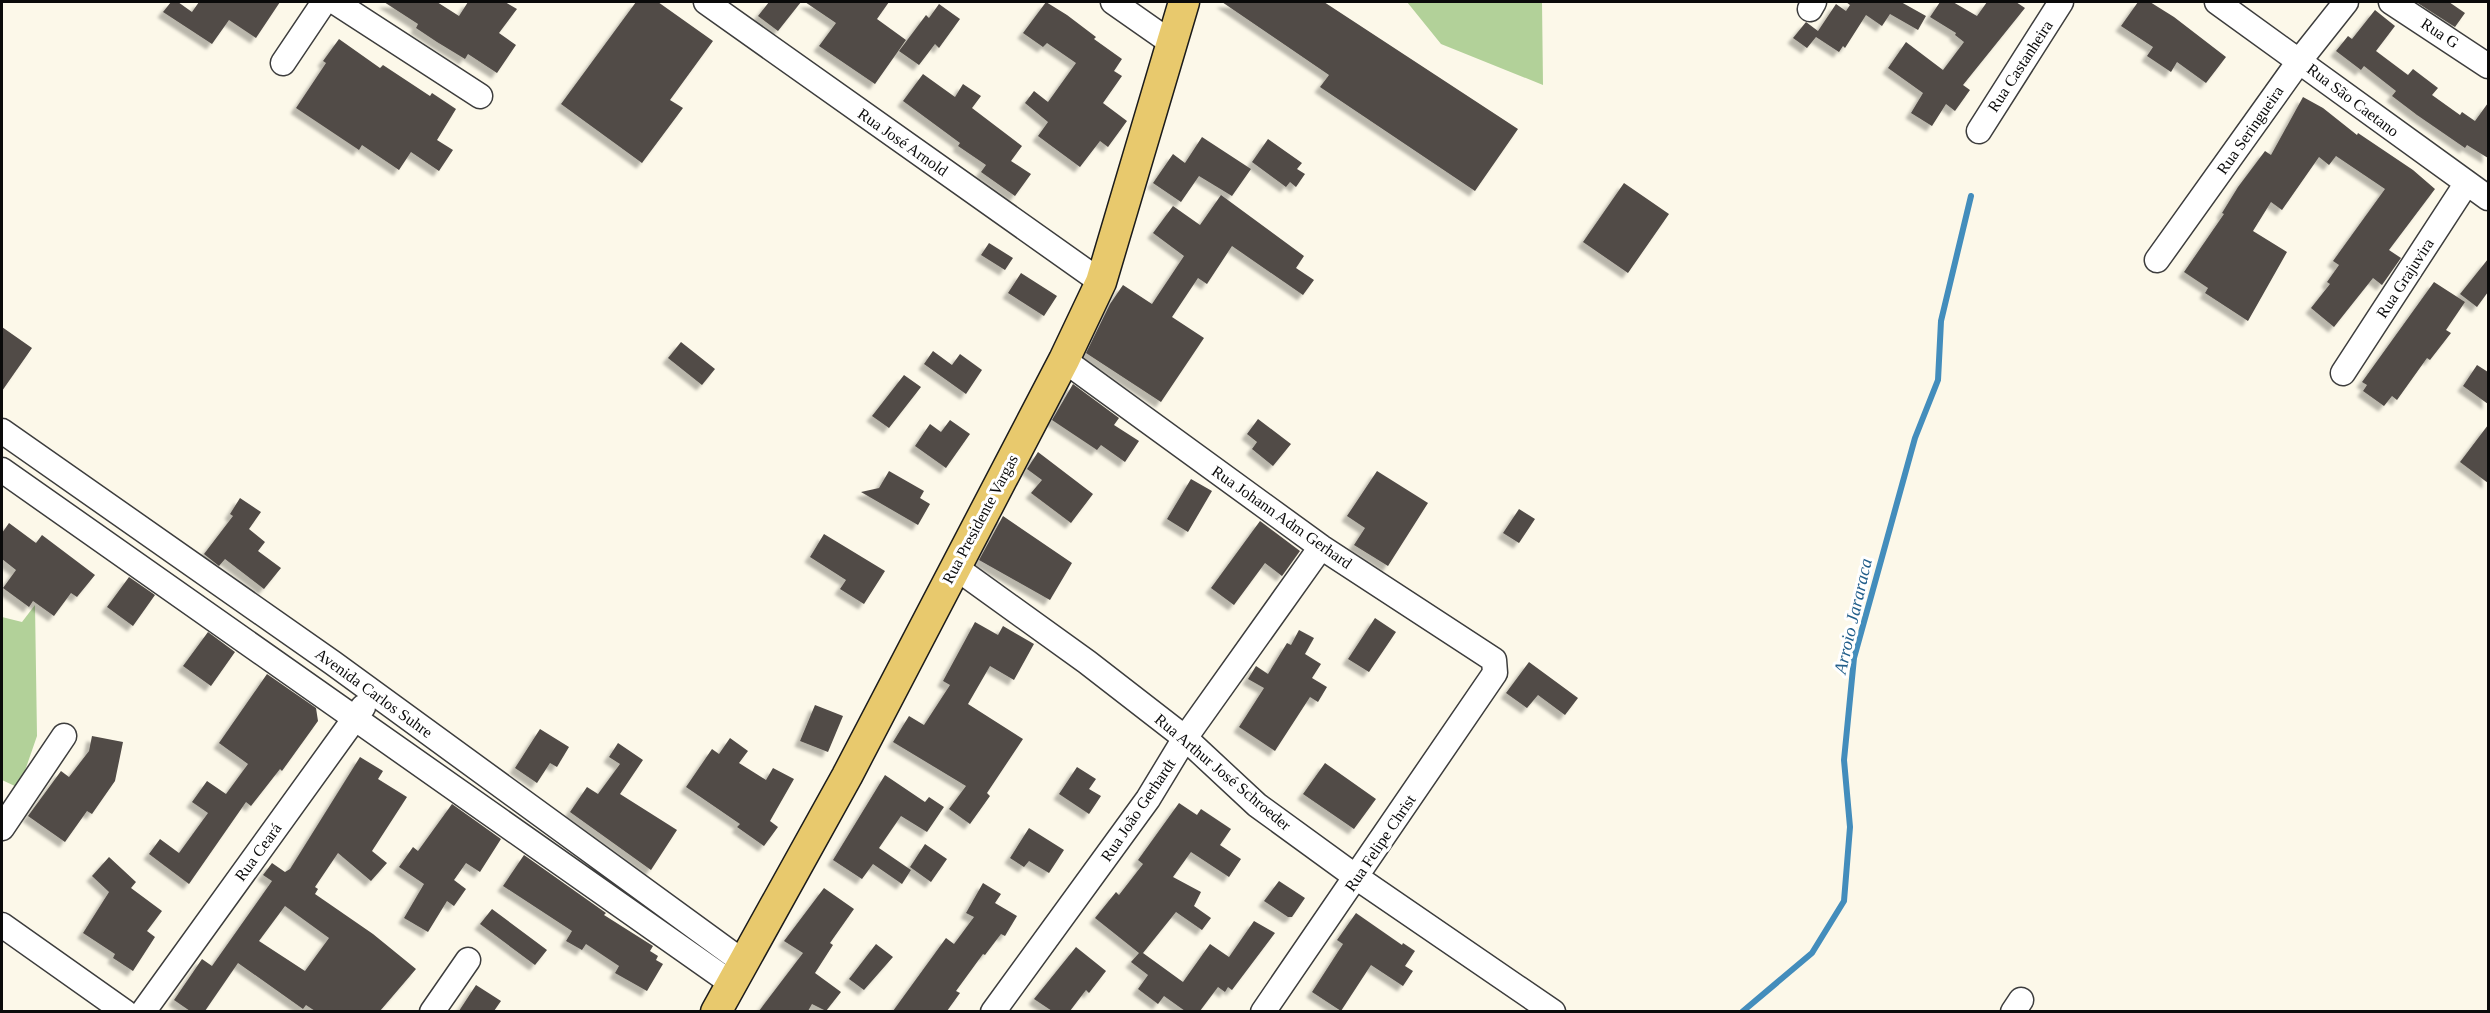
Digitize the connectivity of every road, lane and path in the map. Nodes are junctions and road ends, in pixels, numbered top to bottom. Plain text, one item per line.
1 (324, 2) edge
2 (335, 2) edge
3 (706, 2) edge
4 (1113, 2) edge
5 (1184, 2) edge
6 (2061, 2) edge
7 (2217, 2) edge
8 (2346, 2) edge
9 (2391, 2) edge
10 (1173, 44) junction
11 (2300, 60) junction
12 (283, 63) dead end
13 (2488, 66) edge
14 (480, 96) dead end
15 (1979, 131) dead end
16 (2466, 184) junction
17 (2488, 198) edge
18 (2157, 260) dead end
19 (1101, 282) junction
20 (1064, 360) junction
21 (2343, 373) dead end
22 (2, 431) edge
23 (2, 470) edge
24 (1321, 547) junction
25 (955, 567) junction
26 (1495, 673) joint
27 (373, 692) junction
28 (354, 720) junction
29 (64, 736) dead end
30 (1185, 738) junction
31 (2, 828) edge
32 (1356, 878) junction
33 (2, 925) edge
34 (468, 960) dead end
35 (737, 973) junction
36 (1539, 1008) edge
37 (125, 1011) edge
38 (143, 1011) edge
39 (432, 1011) edge
40 (716, 1011) edge
41 (993, 1011) edge
42 (1263, 1011) edge

1 - 12 street
2 - 14 street
3 - 19 street, Rua José Arnold
4 - 10 street
5 - 10 main road, Rua Presidente Vargas
6 - 15 street, Rua Castanheira
7 - 11 street, Rua São Caetano
8 - 11 street, Rua Seringueira
9 - 13 street, Rua G
10 - 19 main road, Rua Presidente Vargas
11 - 16 street, Rua São Caetano
11 - 18 street, Rua Seringueira
16 - 17 street, Rua São Caetano
16 - 21 street, Rua Grajuvira
19 - 20 main road, Rua Presidente Vargas
20 - 24 street, Rua Johann Adm Gerhard
20 - 25 main road, Rua Presidente Vargas
22 - 27 street, Avenida Carlos Suhre
23 - 28 street, Avenida Carlos Suhre
24 - 26 street, Rua Johann Adm Gerhard
24 - 30 street, Rua João Gerhardt
25 - 30 street, Rua Arthur José Schroeder
25 - 35 main road, Rua Presidente Vargas
26 - 32 street, Rua Felipe Christ
27 - 28 street, Rua Ceará
27 - 35 street, Avenida Carlos Suhre
28 - 35 street, Avenida Carlos Suhre
28 - 38 street, Rua Ceará
29 - 31 street
30 - 32 street, Rua Arthur José Schroeder
30 - 41 street, Rua João Gerhardt
32 - 36 street, Rua Arthur José Schroeder
32 - 42 street, Rua Felipe Christ
33 - 37 street
34 - 39 street
35 - 40 main road, Rua Presidente Vargas

